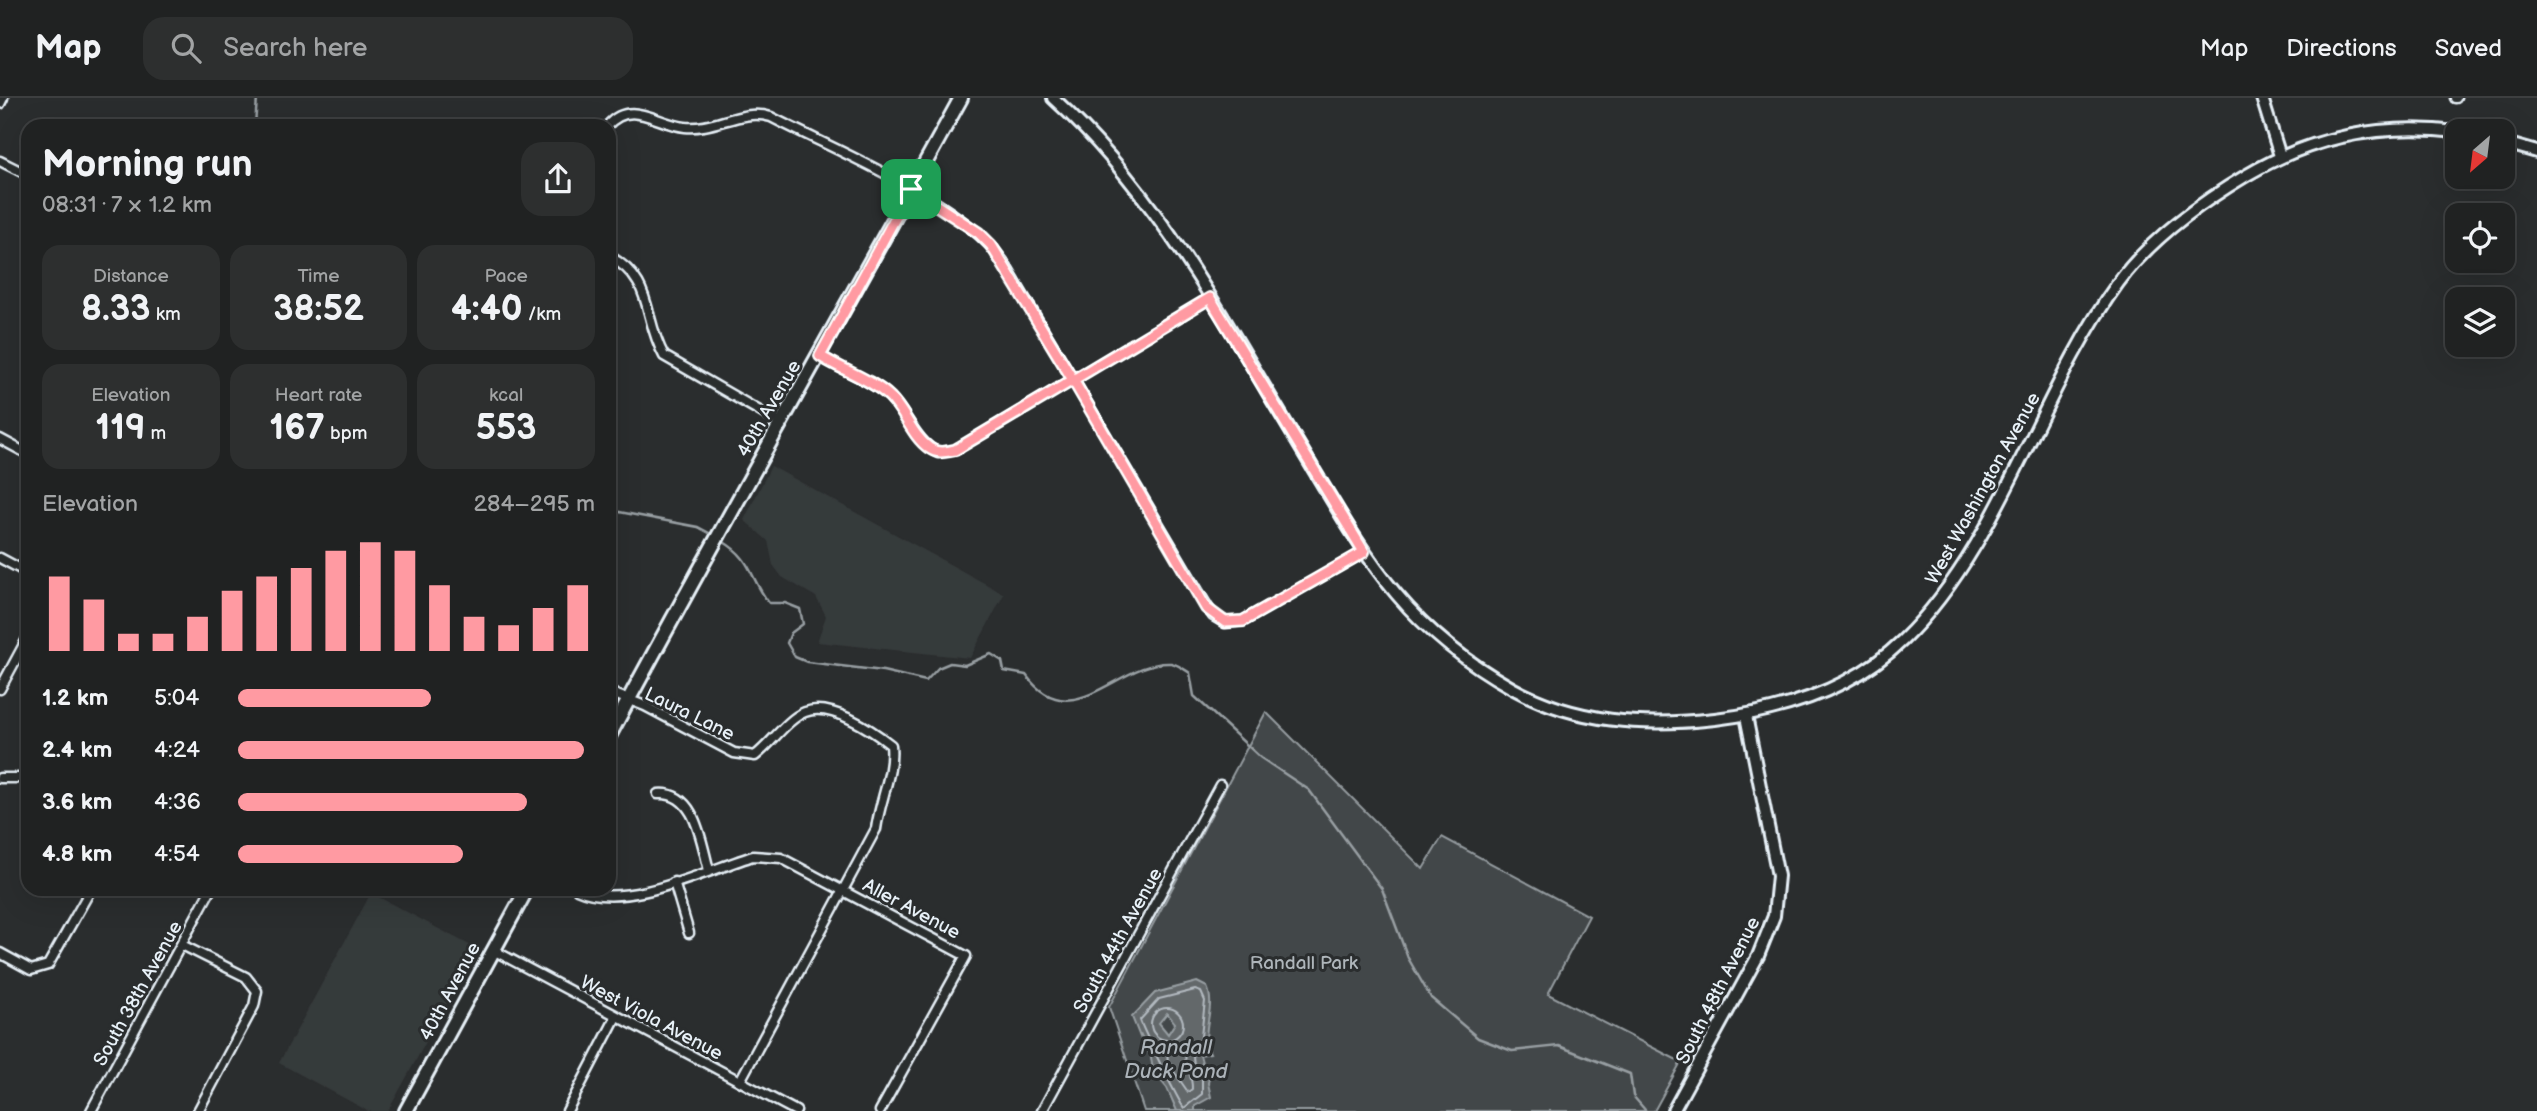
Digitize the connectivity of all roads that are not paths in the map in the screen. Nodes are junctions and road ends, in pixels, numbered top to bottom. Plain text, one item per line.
1 (3, 98) edge
2 (961, 98) edge
3 (1053, 98) edge
4 (2262, 98) edge
5 (0, 104) edge
6 (613, 119) edge
7 (2445, 131) edge
8 (2515, 146) edge
9 (2537, 152) edge
10 (2280, 156) junction
11 (0, 161) edge
12 (21, 172) edge
13 (911, 189) junction
14 (616, 260) edge
15 (1210, 298) junction
16 (820, 356) junction
17 (1073, 380) junction
18 (782, 424) junction
19 (0, 439) edge
20 (21, 450) edge
21 (1364, 552) junction
22 (0, 558) edge
23 (21, 569) edge
24 (21, 648) edge
25 (3, 677) edge
26 (0, 689) edge
27 (616, 695) edge
28 (628, 701) junction
29 (1746, 716) junction
30 (616, 723) edge
31 (0, 778) edge
32 (21, 778) edge
33 (1220, 785) dead end
34 (658, 794) dead end
35 (709, 870) junction
36 (674, 882) junction
37 (842, 889) junction
38 (87, 896) edge
39 (207, 896) edge
40 (523, 896) edge
41 (608, 896) edge
42 (689, 933) dead end
43 (182, 945) junction
44 (493, 950) junction
45 (0, 953) edge
46 (616, 1017) junction
47 (740, 1081) junction
48 (91, 1111) edge
49 (198, 1111) edge
50 (406, 1111) edge
51 (566, 1111) edge
52 (796, 1111) edge
53 (880, 1111) edge
54 (1042, 1111) edge
55 (1673, 1111) edge

1 - 5 street
2 - 13 main road, 40th Avenue
3 - 15 main road, West Washington Avenue
4 - 10 main road
6 - 13 street
7 - 10 main road, West Washington Avenue
8 - 9 main road
10 - 29 main road, West Washington Avenue
11 - 12 street
13 - 16 main road, 40th Avenue
13 - 17 street
14 - 18 street
15 - 17 street
15 - 21 main road, West Washington Avenue
16 - 17 street
16 - 18 main road, 40th Avenue
17 - 21 street
18 - 28 main road, 40th Avenue
19 - 20 street
21 - 29 main road, West Washington Avenue
22 - 23 street
24 - 25 street
25 - 26 street
27 - 28 street, Laura Lane
28 - 30 main road, 40th Avenue
28 - 37 street, Laura Lane
29 - 55 main road, South 48th Avenue
31 - 32 street
33 - 54 street, South 44th Avenue
34 - 35 street
35 - 36 street, Aller Avenue
35 - 37 street, Aller Avenue
36 - 41 street, Aller Avenue
36 - 42 street
37 - 47 street, Laura Lane
37 - 53 street, Aller Avenue
38 - 45 street
39 - 43 street, South 38th Avenue
40 - 44 main road, 40th Avenue
43 - 48 street, South 38th Avenue
43 - 49 street
44 - 46 street, West Viola Avenue
44 - 50 main road, 40th Avenue
46 - 47 street, West Viola Avenue
46 - 51 street
47 - 52 street, West Viola Avenue

